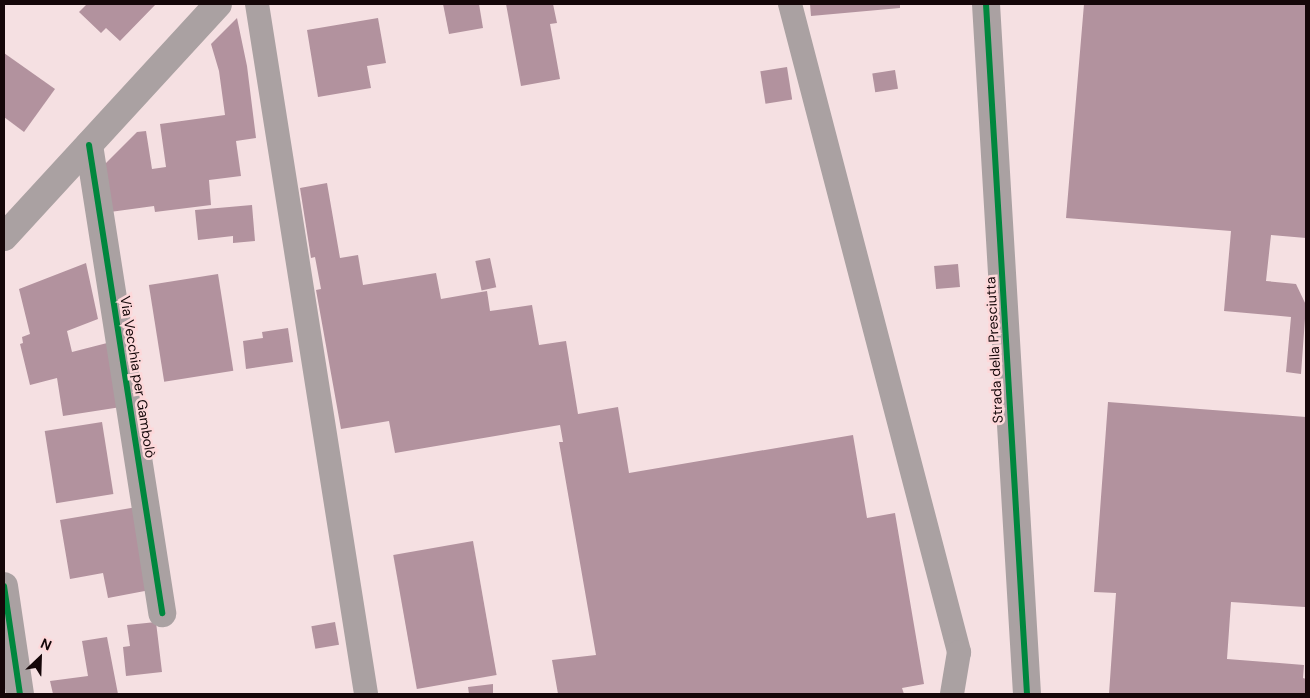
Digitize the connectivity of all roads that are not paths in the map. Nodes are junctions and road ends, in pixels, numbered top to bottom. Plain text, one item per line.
1 (218, 4) edge
2 (257, 4) edge
3 (790, 4) edge
4 (986, 4) edge
5 (89, 145) junction
6 (6, 231) edge
7 (4, 586) edge
8 (162, 614) dead end
9 (20, 694) edge
10 (366, 694) edge
11 (952, 694) edge
12 (1027, 694) edge

1 - 5 street
2 - 10 lane
3 - 11 lane
4 - 12 street, Strada della Presciutta
5 - 6 street
5 - 8 street, Via Vecchia per Gambolò
7 - 9 street

